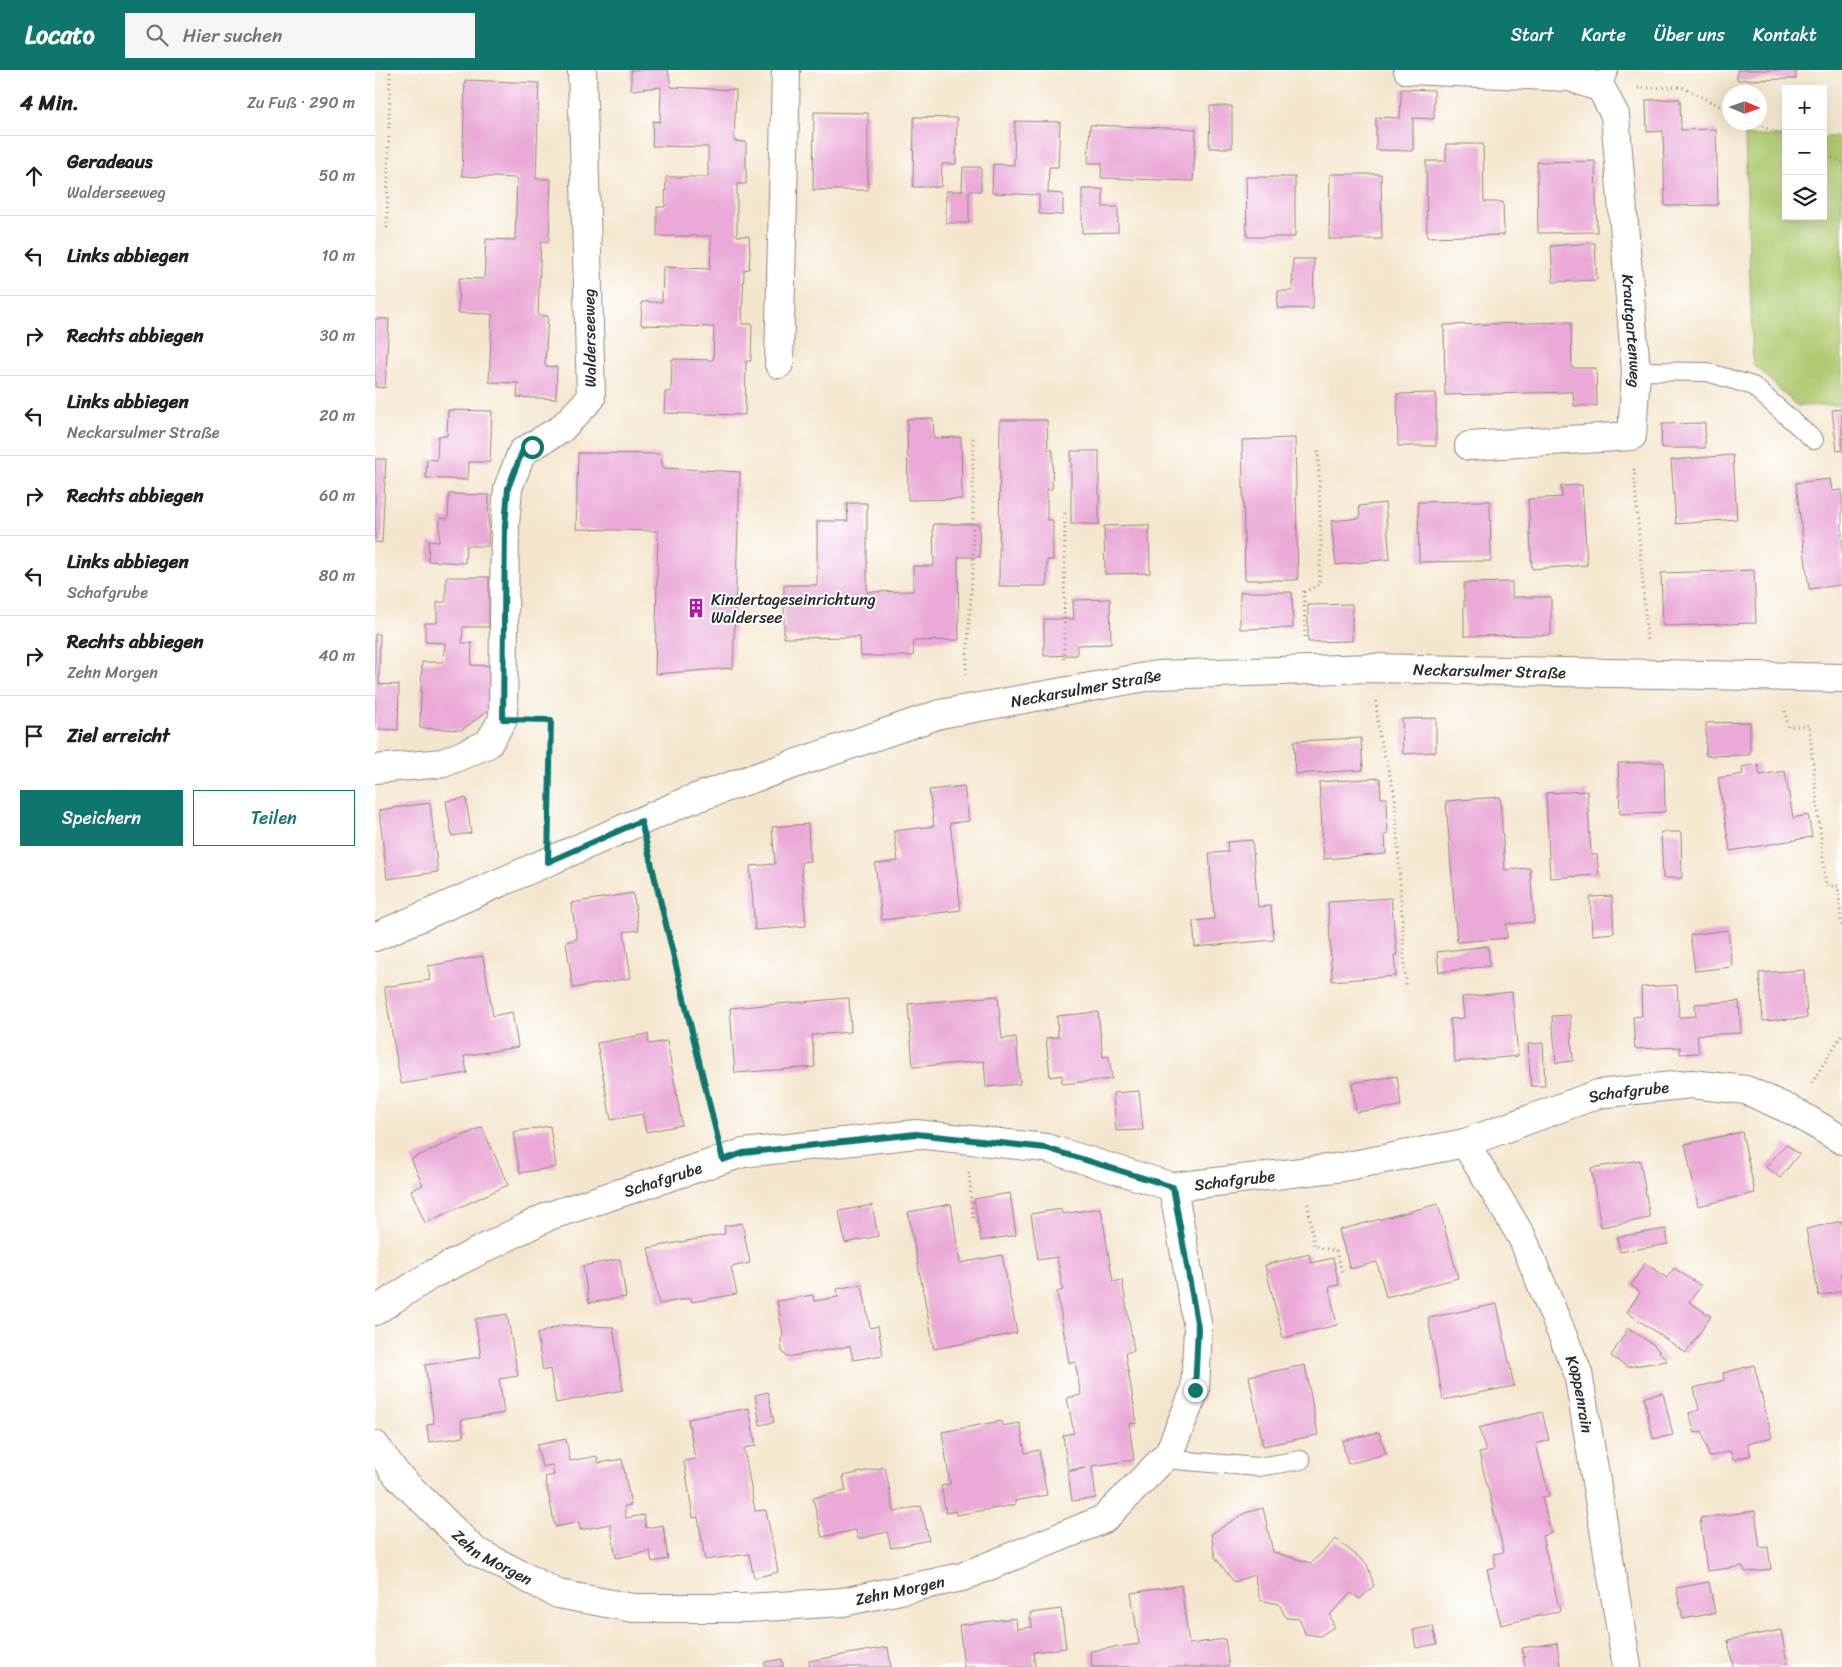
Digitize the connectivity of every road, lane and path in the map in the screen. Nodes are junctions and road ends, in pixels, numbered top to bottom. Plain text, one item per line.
1 (391, 70) edge
2 (582, 70) edge
3 (786, 70) edge
4 (1408, 70) edge
5 (1624, 70) edge
6 (1606, 78) edge
7 (1722, 107) edge
8 (1767, 128) edge
9 (1782, 135) edge
10 (1827, 156) edge
11 (1842, 162) edge
12 (387, 228) dead end
13 (779, 364) dead end
14 (1636, 371) junction
15 (973, 436) dead end
16 (1632, 436) junction
17 (1814, 440) dead end
18 (1469, 446) dead end
19 (1318, 448) dead end
20 (1065, 509) dead end
21 (1372, 668) junction
22 (1307, 670) junction
23 (1649, 673) junction
24 (1778, 676) junction
25 (1842, 678) edge
26 (1064, 692) junction
27 (964, 710) junction
28 (503, 719) junction
29 (375, 769) edge
30 (641, 821) junction
31 (548, 862) junction
32 (1842, 928) edge
33 (375, 938) edge
34 (1406, 986) dead end
35 (1842, 1034) edge
36 (1795, 1112) junction
37 (966, 1139) junction
38 (1842, 1140) edge
39 (1465, 1143) junction
40 (723, 1160) junction
41 (1304, 1171) junction
42 (1173, 1187) junction
43 (973, 1222) dead end
44 (1343, 1275) dead end
45 (375, 1310) edge
46 (375, 1445) edge
47 (1164, 1459) junction
48 (1301, 1460) dead end
49 (1627, 1667) edge

1 - 12 path
2 - 28 street, Walderseeweg
3 - 13 street
4 - 6 street
5 - 6 lane
6 - 7 path
6 - 14 street, Krautgartenweg
8 - 9 path
10 - 11 path
14 - 16 street, Krautgartenweg
14 - 17 lane
15 - 27 path
16 - 18 street
16 - 23 path
19 - 22 path
20 - 26 path
21 - 22 street, Neckarsulmer Straße
21 - 23 street, Neckarsulmer Straße
21 - 34 path
22 - 26 street, Neckarsulmer Straße
23 - 24 street, Neckarsulmer Straße
24 - 25 street, Neckarsulmer Straße
24 - 32 path
26 - 27 street, Neckarsulmer Straße
27 - 30 street, Neckarsulmer Straße
28 - 29 street
28 - 31 path
30 - 31 street, Neckarsulmer Straße
30 - 40 path
31 - 33 street, Neckarsulmer Straße
35 - 36 path
36 - 38 street, Schafgrube
36 - 39 street, Schafgrube
37 - 40 street, Schafgrube
37 - 42 street, Schafgrube
37 - 43 path
39 - 41 street, Schafgrube
39 - 49 street, Koppenrain
40 - 45 street, Schafgrube
41 - 42 street, Schafgrube
41 - 44 path
42 - 47 street, Zehn Morgen
46 - 47 street, Zehn Morgen
47 - 48 lane

